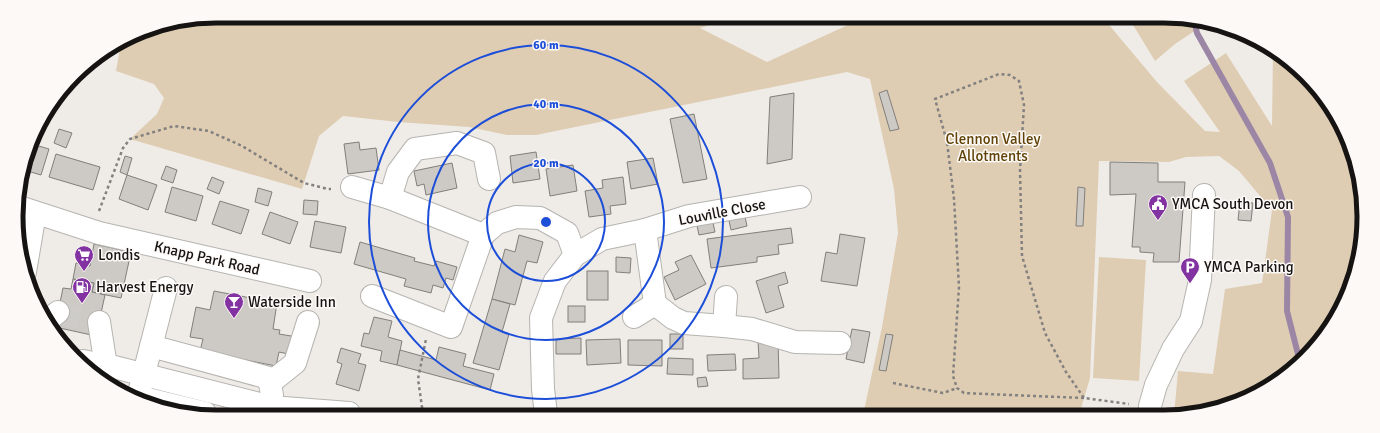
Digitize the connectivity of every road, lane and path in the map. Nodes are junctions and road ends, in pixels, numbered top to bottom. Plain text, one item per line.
1 (489, 179) dead end
2 (352, 187) joint
3 (1204, 195) dead end
4 (800, 196) dead end
5 (390, 198) junction
6 (27, 210) edge
7 (645, 230) junction
8 (92, 231) junction
9 (482, 235) junction
10 (26, 247) edge
11 (575, 255) junction
12 (310, 281) dead end
13 (166, 288) dead end
14 (372, 296) dead end
15 (726, 297) dead end
16 (655, 304) junction
17 (634, 317) dead end
18 (431, 319) junction
19 (99, 322) dead end
20 (308, 322) dead end
21 (724, 326) junction
22 (840, 342) dead end
23 (151, 346) junction
24 (91, 363) edge
25 (106, 366) junction
26 (143, 375) junction
27 (270, 383) junction
28 (893, 383) dead end
29 (957, 388) junction
30 (139, 394) edge
31 (1084, 398) junction
32 (270, 410) edge
33 (422, 410) edge
34 (546, 410) edge
35 (1145, 410) edge
36 (1150, 410) edge

1 - 5 street
2 - 5 street
2 - 8 path
3 - 36 street
4 - 7 street, Louville Close
5 - 9 street
6 - 8 street, Knapp Park Road
6 - 10 street, Knapp Park Road
7 - 11 street, Louville Close
7 - 16 street
8 - 12 street, Knapp Park Road
9 - 11 street
9 - 18 street
11 - 34 street, Louville Close
13 - 23 street
14 - 18 street
15 - 21 street
16 - 17 street
16 - 21 street
18 - 33 path
19 - 25 street
20 - 27 street
21 - 22 street
23 - 26 street
23 - 27 street
24 - 25 street
25 - 26 street
26 - 30 street
26 - 32 street
27 - 32 street
28 - 29 path
29 - 31 path
29 - 31 path
31 - 35 path

